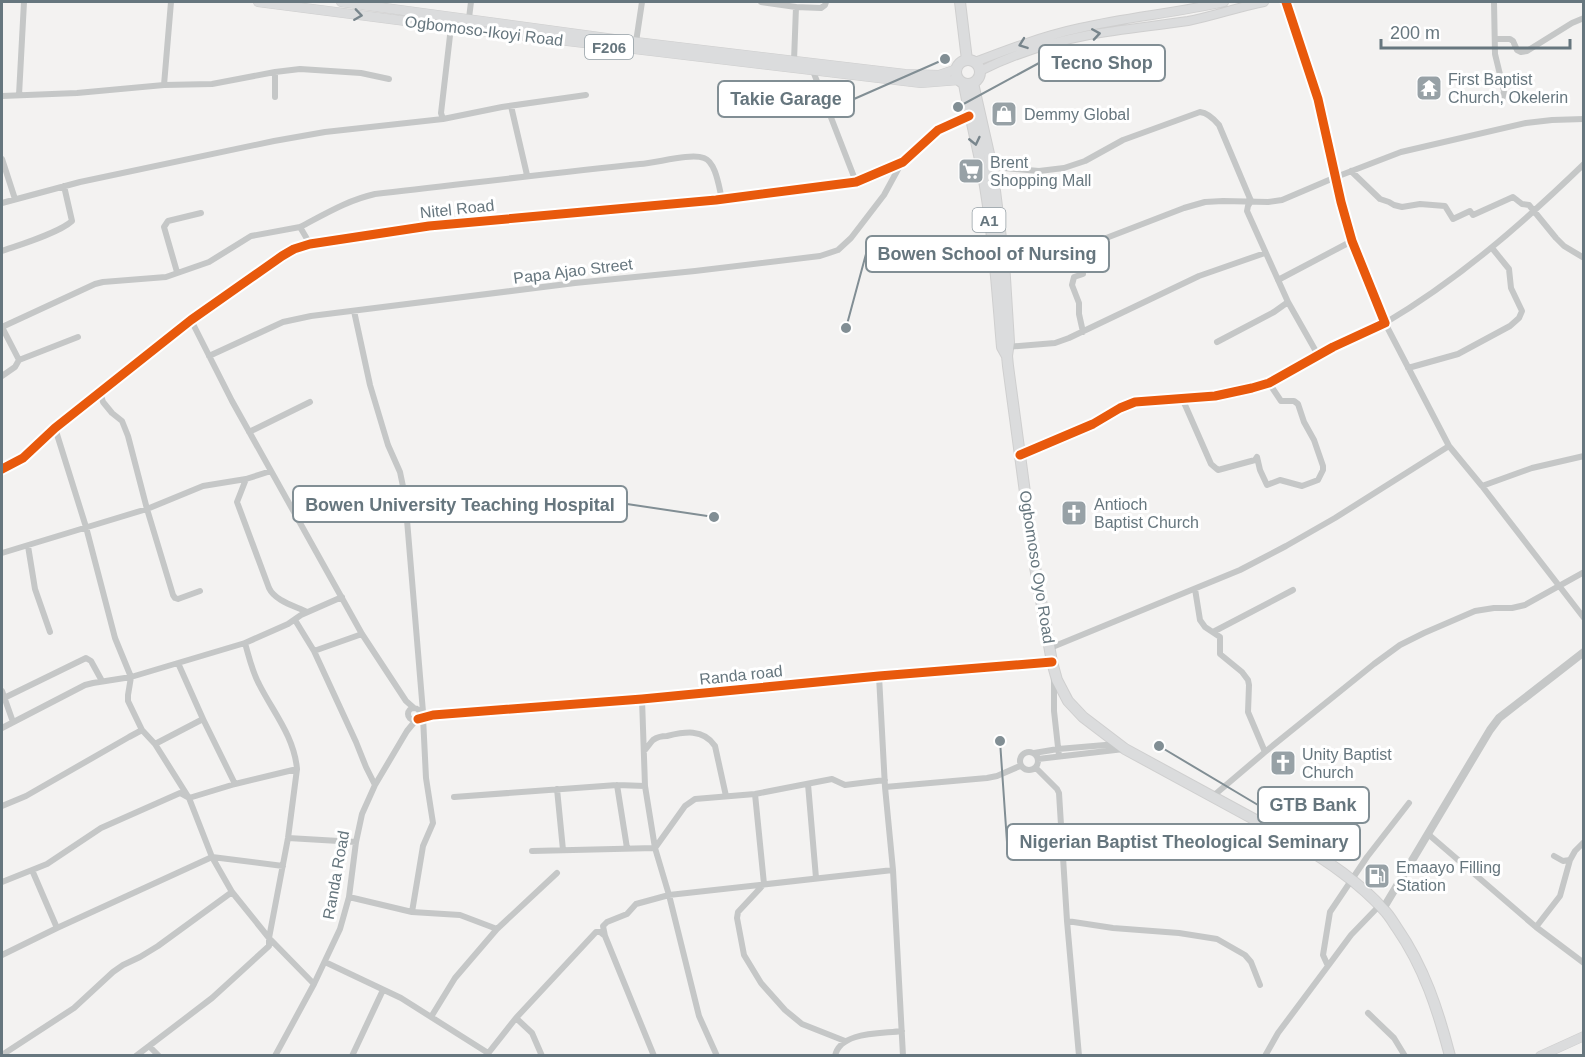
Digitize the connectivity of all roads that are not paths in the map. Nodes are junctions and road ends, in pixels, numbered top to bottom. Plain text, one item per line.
1 (24, 2) edge
2 (171, 2) edge
3 (258, 2) edge
4 (340, 2) edge
5 (471, 2) edge
6 (642, 2) edge
7 (760, 2) edge
8 (825, 2) edge
9 (960, 2) edge
10 (1224, 2) edge
11 (1264, 2) edge
12 (1286, 2) edge
13 (1494, 2) edge
14 (796, 7) junction
15 (469, 18) junction
16 (1584, 18) edge
17 (451, 27) junction
18 (557, 35) junction
19 (1495, 39) junction
20 (636, 42) junction
21 (794, 61) junction
22 (974, 64) junction
23 (813, 71) junction
24 (275, 72) junction
25 (389, 79) dead end
26 (963, 79) junction
27 (164, 85) junction
28 (19, 95) junction
29 (586, 95) dead end
30 (2, 96) edge
31 (275, 97) dead end
32 (1502, 101) dead end
33 (511, 106) junction
34 (969, 116) junction
35 (443, 119) junction
36 (1584, 119) edge
37 (2, 159) edge
38 (903, 162) junction
39 (1584, 164) edge
40 (992, 167) junction
41 (1351, 171) junction
42 (527, 176) junction
43 (1336, 177) junction
44 (856, 182) junction
45 (64, 186) junction
46 (15, 199) junction
47 (722, 199) junction
48 (1251, 201) junction
49 (2, 203) edge
50 (1534, 209) junction
51 (201, 213) dead end
52 (300, 227) junction
53 (1352, 241) junction
54 (310, 244) junction
55 (1492, 248) junction
56 (2, 251) edge
57 (1265, 253) junction
58 (1584, 258) edge
59 (1004, 262) junction
60 (177, 272) junction
61 (1083, 274) dead end
62 (1278, 280) junction
63 (1288, 302) junction
64 (354, 311) junction
65 (191, 320) junction
66 (1385, 323) junction
67 (2, 327) edge
68 (1083, 332) junction
69 (78, 337) dead end
70 (1217, 342) dead end
71 (1006, 350) junction
72 (1318, 355) junction
73 (209, 356) junction
74 (19, 360) junction
75 (1408, 368) junction
76 (2, 376) edge
77 (1269, 383) junction
78 (100, 392) junction
79 (1182, 398) junction
80 (310, 402) dead end
81 (55, 428) junction
82 (249, 432) junction
83 (1449, 446) junction
84 (1020, 455) junction
85 (1584, 456) edge
86 (2, 469) edge
87 (271, 471) junction
88 (246, 479) junction
89 (1482, 486) junction
90 (147, 509) junction
91 (86, 527) junction
92 (27, 546) junction
93 (2, 553) edge
94 (1584, 572) edge
95 (1559, 585) junction
96 (1195, 589) junction
97 (1293, 590) dead end
98 (200, 591) dead end
99 (342, 597) junction
100 (307, 612) junction
101 (1584, 618) edge
102 (295, 620) junction
103 (50, 632) dead end
104 (1213, 632) junction
105 (362, 634) junction
106 (245, 643) junction
107 (1050, 648) junction
108 (314, 651) junction
109 (1584, 652) edge
110 (178, 663) junction
111 (1053, 665) junction
112 (879, 676) junction
113 (131, 677) junction
114 (102, 681) junction
115 (2, 696) edge
116 (642, 699) junction
117 (416, 715) junction
118 (203, 719) junction
119 (13, 722) junction
120 (2, 728) edge
121 (142, 730) junction
122 (155, 744) junction
123 (1121, 746) junction
124 (644, 751) junction
125 (1059, 752) junction
126 (1265, 752) junction
127 (1036, 756) junction
128 (1020, 766) junction
129 (1035, 768) junction
130 (297, 769) junction
131 (235, 784) junction
132 (808, 784) junction
133 (885, 784) junction
134 (375, 785) junction
135 (617, 785) junction
136 (645, 786) junction
137 (557, 789) junction
138 (755, 794) junction
139 (726, 796) junction
140 (454, 797) dead end
141 (1212, 797) junction
142 (189, 798) junction
143 (1409, 803) dead end
144 (2, 806) edge
145 (1428, 834) junction
146 (288, 838) junction
147 (356, 842) junction
148 (1584, 842) edge
149 (627, 848) junction
150 (655, 848) junction
151 (563, 850) junction
152 (532, 851) dead end
153 (1554, 856) dead end
154 (212, 857) junction
155 (1570, 860) junction
156 (283, 866) junction
157 (32, 870) junction
158 (893, 870) junction
159 (557, 873) dead end
160 (816, 878) junction
161 (1352, 880) junction
162 (2, 882) edge
163 (764, 884) junction
164 (232, 892) junction
165 (669, 895) junction
166 (349, 897) junction
167 (1381, 907) junction
168 (412, 912) junction
169 (1067, 921) junction
170 (1536, 927) junction
171 (57, 928) junction
172 (496, 929) junction
173 (605, 936) junction
174 (269, 938) junction
175 (2, 956) edge
176 (325, 962) junction
177 (1584, 963) edge
178 (1328, 966) junction
179 (314, 984) junction
180 (1260, 985) dead end
181 (383, 990) junction
182 (1368, 1013) dead end
183 (431, 1017) junction
184 (516, 1018) junction
185 (902, 1031) junction
186 (1583, 1037) edge
187 (845, 1041) junction
188 (1446, 1041) junction
189 (149, 1046) junction
190 (2, 1054) edge
191 (487, 1054) edge
192 (136, 1056) edge
193 (159, 1056) edge
194 (275, 1056) edge
195 (352, 1056) edge
196 (542, 1056) edge
197 (654, 1056) edge
198 (717, 1056) edge
199 (835, 1056) edge
200 (903, 1056) edge
201 (1079, 1056) edge
202 (1265, 1056) edge
203 (1405, 1056) edge
204 (1450, 1056) edge
205 (1458, 1056) edge
206 (1540, 1056) edge

1 - 28 street
2 - 27 street
3 -> 17 main road, Ogbomoso-Ikoyi Road / F206
4 - 15 main road, Ogbomoso-Ikoyi Road / F206
5 - 15 street
6 - 20 street
7 - 14 street
8 - 14 street
9 - 22 highway
10 -> 22 main road
22 -> 11 main road
12 - 43 street
13 - 19 street
14 - 21 street
15 - 18 main road, Ogbomoso-Ikoyi Road / F206
16 - 19 street
17 - 18 main road, Ogbomoso-Ikoyi Road / F206
17 - 35 street
18 - 20 main road, Ogbomoso-Ikoyi Road / F206
18 - 23 main road, Ogbomoso-Ikoyi Road / F206
19 - 32 street
20 - 21 main road, Ogbomoso-Ikoyi Road / F206
21 - 26 main road, Ogbomoso-Ikoyi Road / F206
22 - 26 highway
22 - 26 highway
23 - 26 main road, Ogbomoso-Ikoyi Road / F206
23 - 44 street
24 - 25 street
24 - 27 street
24 - 31 street
26 - 34 highway, Ogbomoso Oyo Road / A1
26 - 40 highway, Ogbomoso Oyo Road / A1
27 - 28 street
28 - 30 street
29 - 33 street
33 - 35 street
33 - 42 street
34 - 38 street, Nitel Road
34 -> 71 highway, Ogbomoso Oyo Road / A1
35 - 45 street
36 - 41 street
37 - 46 street
38 - 44 street, Nitel Road
38 - 64 street, Papa Ajao Street
39 - 50 street
40 - 48 street
40 - 59 highway, Ogbomoso Oyo Road / A1
41 - 43 street
41 - 50 street
42 - 47 street
42 - 52 street
43 - 48 street
43 - 53 street
44 - 47 street, Nitel Road
45 - 46 street
45 - 56 street
46 - 49 street
47 - 54 street, Nitel Road
48 - 57 street
48 - 59 street
50 - 55 street
50 - 58 street
51 - 60 street
52 - 54 street
52 - 60 street
53 - 62 street
53 - 66 street
54 - 65 street, Nitel Road
55 - 66 street
55 - 75 street
57 - 62 street
57 - 68 street
59 - 71 highway, Ogbomoso Oyo Road / A1
60 - 67 street
61 - 68 street
62 - 63 street
63 - 70 street
63 - 72 street
64 - 73 street, Papa Ajao Street
64 - 117 street
65 - 73 street
65 - 78 street, Nitel Road
66 - 72 street
66 - 75 street
67 - 74 street
68 - 71 street
69 - 74 street
71 - 84 highway, Ogbomoso Oyo Road / A1
72 - 77 street
73 - 82 street
74 - 76 street
75 - 83 street
77 - 79 street
77 - 79 street
78 - 81 street, Nitel Road
78 - 90 street
79 - 84 street
80 - 82 street
81 - 86 street, Nitel Road
81 - 91 street
82 - 87 street
83 - 89 street
83 - 96 street
84 - 107 highway, Ogbomoso Oyo Road / A1
85 - 89 street
87 - 88 street
87 - 99 street
88 - 90 street
88 - 100 street
89 - 95 street
90 - 91 street
90 - 98 street
91 - 92 street
91 - 113 street
92 - 93 street
92 - 103 street
94 - 95 street
95 - 101 street
95 - 126 street
96 - 104 street
96 - 107 street
97 - 104 street
99 - 100 street
99 - 105 street
100 - 102 street
102 - 106 street
102 - 108 street
104 - 126 street
105 - 108 street
105 - 117 street
106 - 110 street
106 - 130 street
107 - 111 highway, Ogbomoso Oyo Road / A1
108 - 134 street
109 - 145 street
110 - 113 street
110 - 118 street
111 - 112 street, Randa road
111 - 123 highway, Ogbomoso Oyo Road / A1
111 - 125 street
112 - 116 street, Randa road
112 - 133 street
113 - 114 street
113 - 121 street
114 - 115 street
114 - 119 street
115 - 119 street
116 - 117 street, Randa road
116 - 124 street
117 - 134 street, Randa Road
117 - 168 street
118 - 122 street
118 - 131 street
119 - 120 street
121 - 122 street
121 - 144 street
122 - 142 street
123 - 125 street
123 - 141 highway, Ogbomoso Oyo Road / A1
124 - 136 street
124 - 139 street
125 - 127 street
126 - 141 street
127 - 128 street
127 - 129 street
128 - 129 street
128 - 133 street
129 - 169 street
130 - 131 street
130 - 146 street
131 - 142 street
132 - 133 street
132 - 138 street
132 - 160 street
133 - 158 street
134 - 147 street, Randa Road
135 - 136 street
135 - 137 street
135 - 149 street
136 - 150 street
137 - 140 street
137 - 151 street
138 - 139 street
138 - 163 street
139 - 150 street
141 - 161 highway, Ogbomoso Oyo Road / A1
142 - 154 street
142 - 157 street
143 - 161 street
145 - 167 street
145 - 170 street
146 - 147 street
146 - 156 street
147 - 166 street, Randa Road
148 - 155 street
149 - 150 street
149 - 151 street
150 - 165 street
151 - 152 street
153 - 155 street
154 - 156 street
154 - 164 street
154 - 171 street
155 - 170 street
156 - 174 street
157 - 162 street
157 - 171 street
158 - 160 street
158 - 185 street
159 - 172 street
160 - 163 street
161 - 167 highway, Ogbomoso Oyo Road / A1
161 - 178 street
163 - 165 street
163 - 187 street
164 - 174 street
164 - 190 street
165 - 173 street
165 - 198 street
166 - 168 street
166 - 176 street, Randa Road
167 - 178 street
167 - 188 highway, Ogbomoso Oyo Road / A1
168 - 172 street
169 - 180 street
169 - 201 street
170 - 177 street
171 - 175 street
172 - 183 street
173 - 184 street
173 - 197 street
174 - 179 street
174 - 189 street
176 - 179 street, Randa Road
176 - 181 street
178 - 202 street
179 - 194 street, Randa Road
181 - 183 street
181 - 195 street
182 - 203 street
183 - 191 street
184 - 191 street
184 - 196 street
185 - 187 street
185 - 200 street
186 - 206 main road
187 - 199 street
188 - 204 highway, Ogbomoso Oyo Road / A1
188 - 205 highway
189 - 192 street
189 - 193 street

